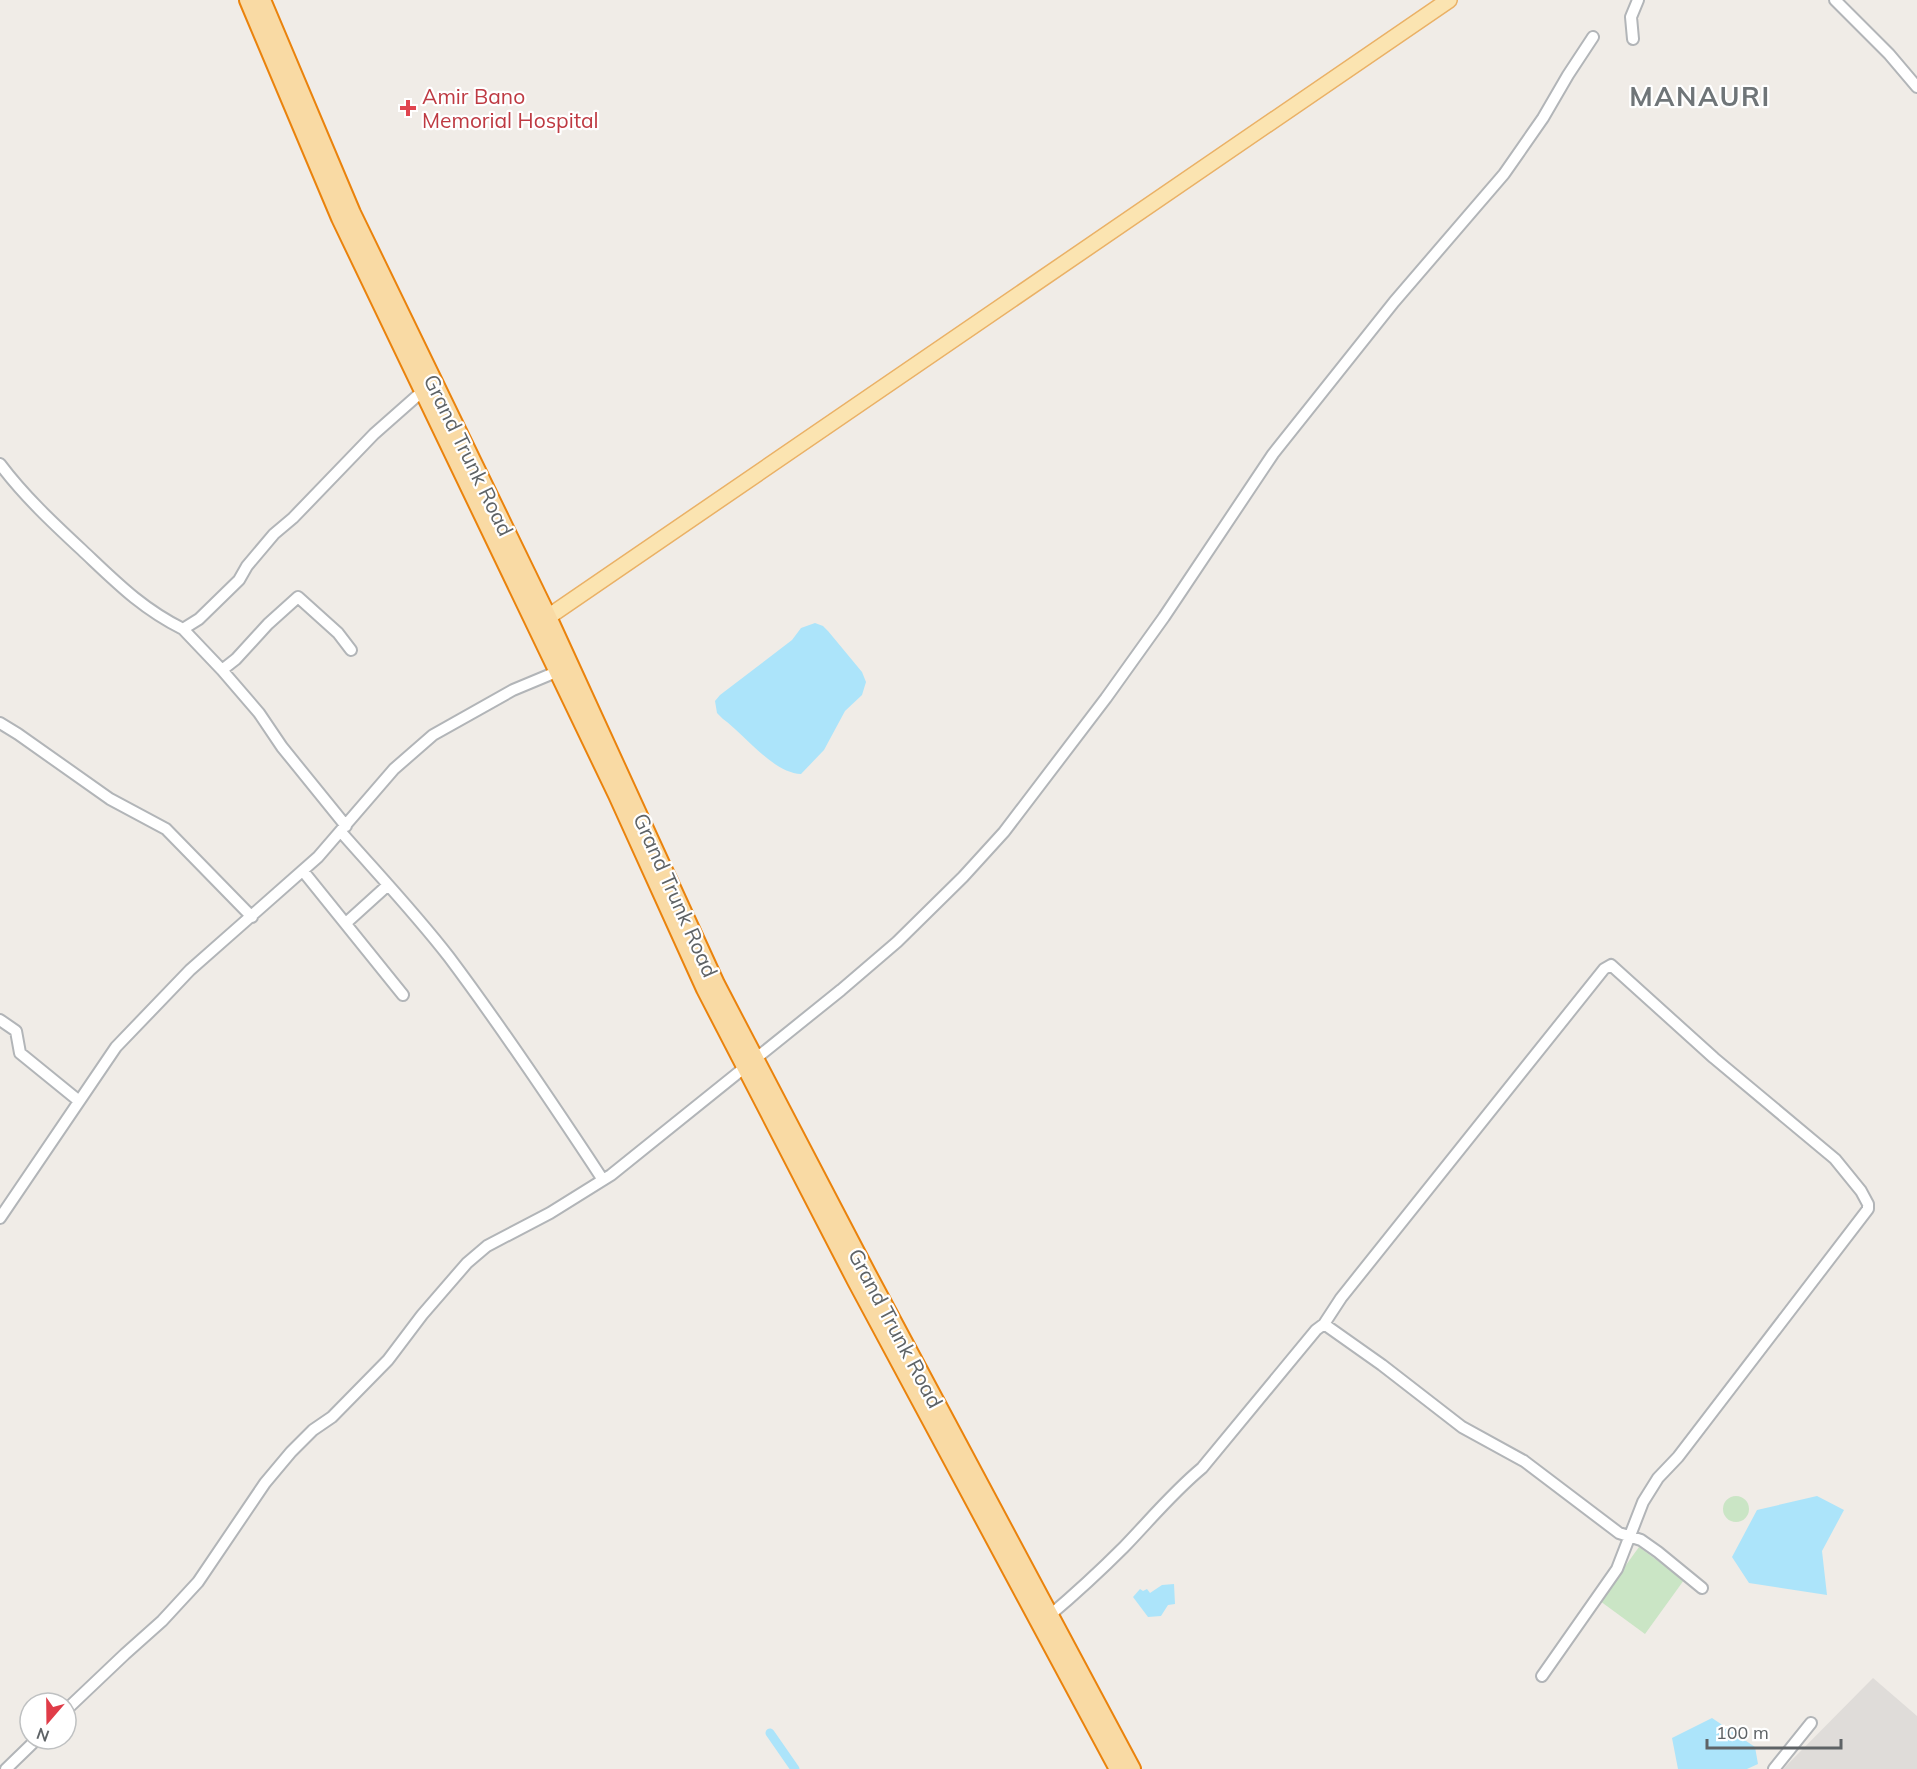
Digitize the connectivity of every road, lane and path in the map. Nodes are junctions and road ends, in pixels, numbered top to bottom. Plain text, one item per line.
1 (248, 0) edge
2 (262, 0) edge
3 (1449, 0) edge
4 (1638, 0) edge
5 (1834, 0) edge
6 (1593, 37) dead end
7 (1634, 39) dead end
8 (1917, 87) edge
9 (334, 186) junction
10 (430, 390) junction
11 (0, 464) edge
12 (543, 624) junction
13 (183, 629) junction
14 (351, 650) dead end
15 (564, 669) junction
16 (222, 670) junction
17 (0, 723) edge
18 (343, 829) junction
19 (303, 871) junction
20 (388, 885) junction
21 (252, 917) junction
22 (346, 923) junction
23 (404, 995) dead end
24 (0, 1020) edge
25 (750, 1063) junction
26 (79, 1101) junction
27 (603, 1180) junction
28 (0, 1218) edge
29 (1324, 1324) junction
30 (1630, 1536) junction
31 (1702, 1588) dead end
32 (1034, 1600) junction
33 (1049, 1616) junction
34 (1542, 1676) dead end
35 (78, 1699) edge
36 (1811, 1723) dead end
37 (25, 1751) edge
38 (1122, 1764) edge
39 (6, 1769) edge
40 (1774, 1769) edge

1 - 9 highway, Grand Trunk Road
2 - 9 highway, Grand Trunk Road
3 - 12 main road
4 - 7 street
5 - 8 street
6 - 25 street
9 - 10 highway, Grand Trunk Road
10 - 12 highway, Grand Trunk Road
10 - 13 street
11 - 13 street
12 - 15 highway, Grand Trunk Road
13 - 16 street
14 - 16 street
15 - 18 street
15 - 25 highway, Grand Trunk Road
16 - 18 street
17 - 21 street
18 - 19 street
18 - 20 street
19 - 21 street
19 - 22 street
20 - 22 street
20 - 27 street
21 - 26 street
22 - 23 street
24 - 26 street
25 - 27 street
25 - 32 highway, Grand Trunk Road
26 - 28 street
27 - 35 street
29 - 30 street
29 - 30 street
29 - 33 street
30 - 31 street
30 - 34 street
32 - 33 highway, Grand Trunk Road
32 - 38 highway, Grand Trunk Road
33 - 38 highway, Grand Trunk Road
36 - 40 street
37 - 39 street

